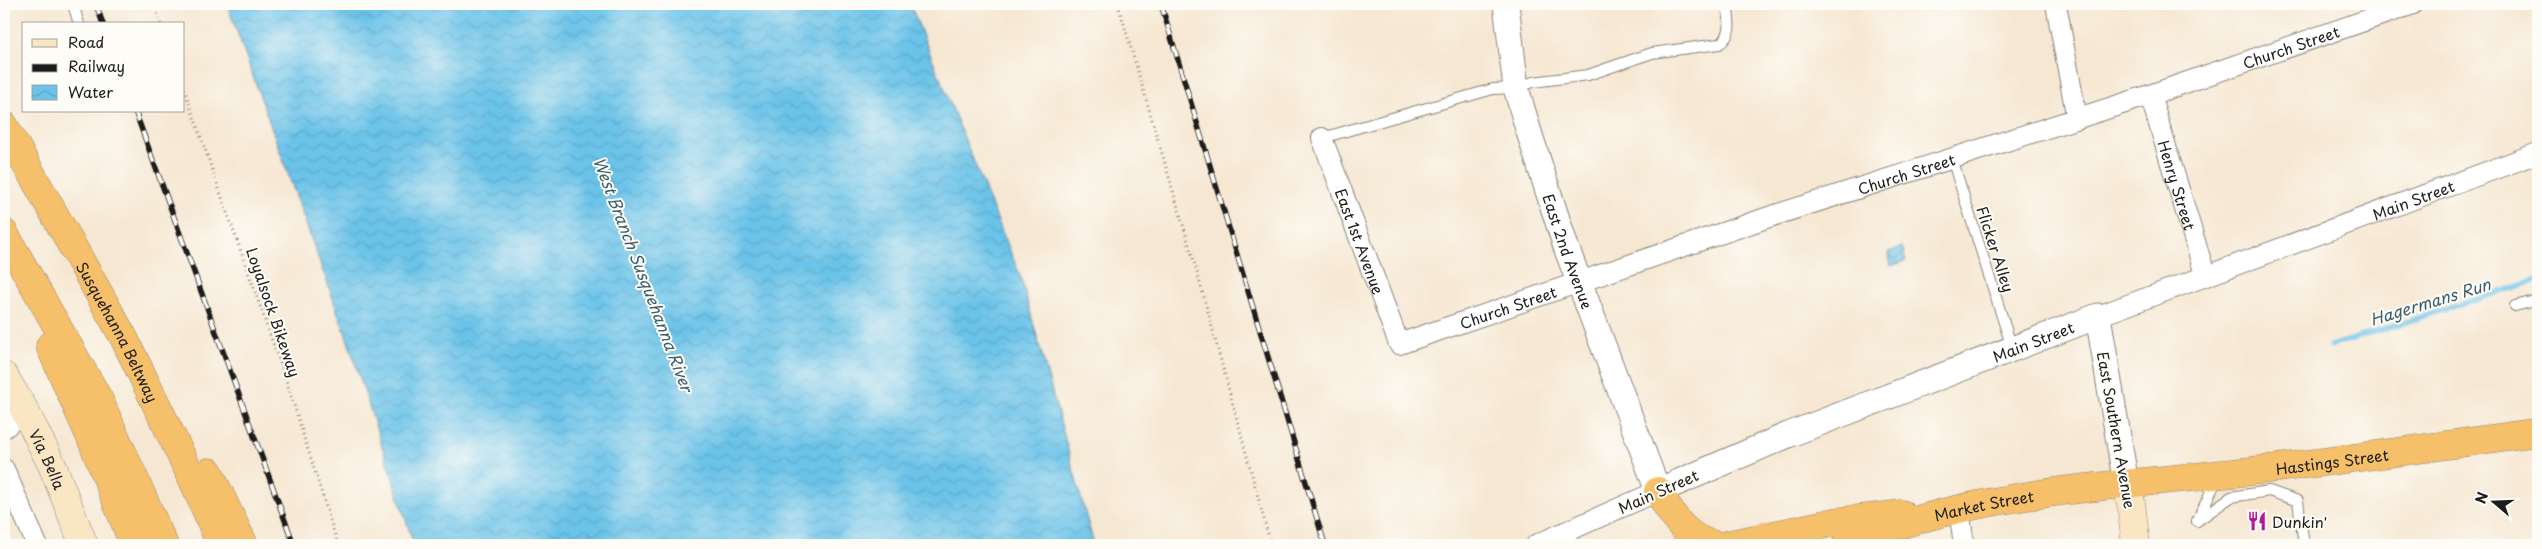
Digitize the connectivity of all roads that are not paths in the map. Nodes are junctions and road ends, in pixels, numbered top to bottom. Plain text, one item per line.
1 (72, 4) edge
2 (1506, 4) edge
3 (1727, 4) edge
4 (2056, 4) edge
5 (2412, 4) edge
6 (78, 22) edge
7 (1516, 88) junction
8 (2150, 94) junction
9 (2077, 118) junction
10 (4, 125) edge
11 (1322, 138) joint
12 (2538, 153) edge
13 (1952, 159) junction
14 (45, 198) junction
15 (4, 233) edge
16 (4, 244) edge
17 (2205, 274) junction
18 (1580, 282) junction
19 (2538, 300) edge
20 (2514, 306) dead end
21 (2098, 316) junction
22 (1399, 344) joint
23 (2012, 348) junction
24 (4, 376) edge
25 (25, 411) junction
26 (4, 428) edge
27 (2538, 432) edge
28 (4, 469) edge
29 (2220, 474) junction
30 (2126, 484) junction
31 (1658, 491) junction
32 (1959, 509) junction
33 (1850, 544) edge
34 (37, 545) edge
35 (84, 545) edge
36 (134, 545) edge
37 (164, 545) edge
38 (221, 545) edge
39 (244, 545) edge
40 (1536, 545) edge
41 (1715, 545) edge
42 (1726, 545) edge
43 (1964, 545) edge
44 (2136, 545) edge
45 (2304, 545) edge

1 - 6 lane
2 - 7 street, East 2nd Avenue
3 - 7 lane
4 - 9 street
5 - 8 street, Church Street
7 - 11 lane
7 - 18 street, East 2nd Avenue
8 - 9 street, Church Street
8 - 17 street, Henry Street
9 - 13 street, Church Street
10 - 14 highway, Susquehanna Beltway
11 - 22 street, East 1st Avenue
12 - 17 street, Main Street
13 - 18 street, Church Street
13 - 23 lane, Flicker Alley
14 - 38 highway, Susquehanna Beltway
14 - 39 highway
15 - 37 highway
16 - 36 highway
17 - 21 street, Main Street
18 - 22 street, Church Street
18 - 31 street, East 2nd Avenue
19 - 20 lane
21 - 23 street, Main Street
21 - 30 street, East Southern Avenue
23 - 31 street, Main Street
24 - 25 main road, Via Bella
25 - 26 street
25 - 35 main road, Via Bella
27 - 29 highway, Hastings Street
28 - 34 street
29 - 30 highway, Hastings Street
29 - 45 lane
30 - 32 highway, Market Street
30 - 44 main road, East Southern Avenue
31 - 40 street, Main Street
31 - 41 highway
32 - 33 highway, Market Street
32 - 42 highway
32 - 43 street

